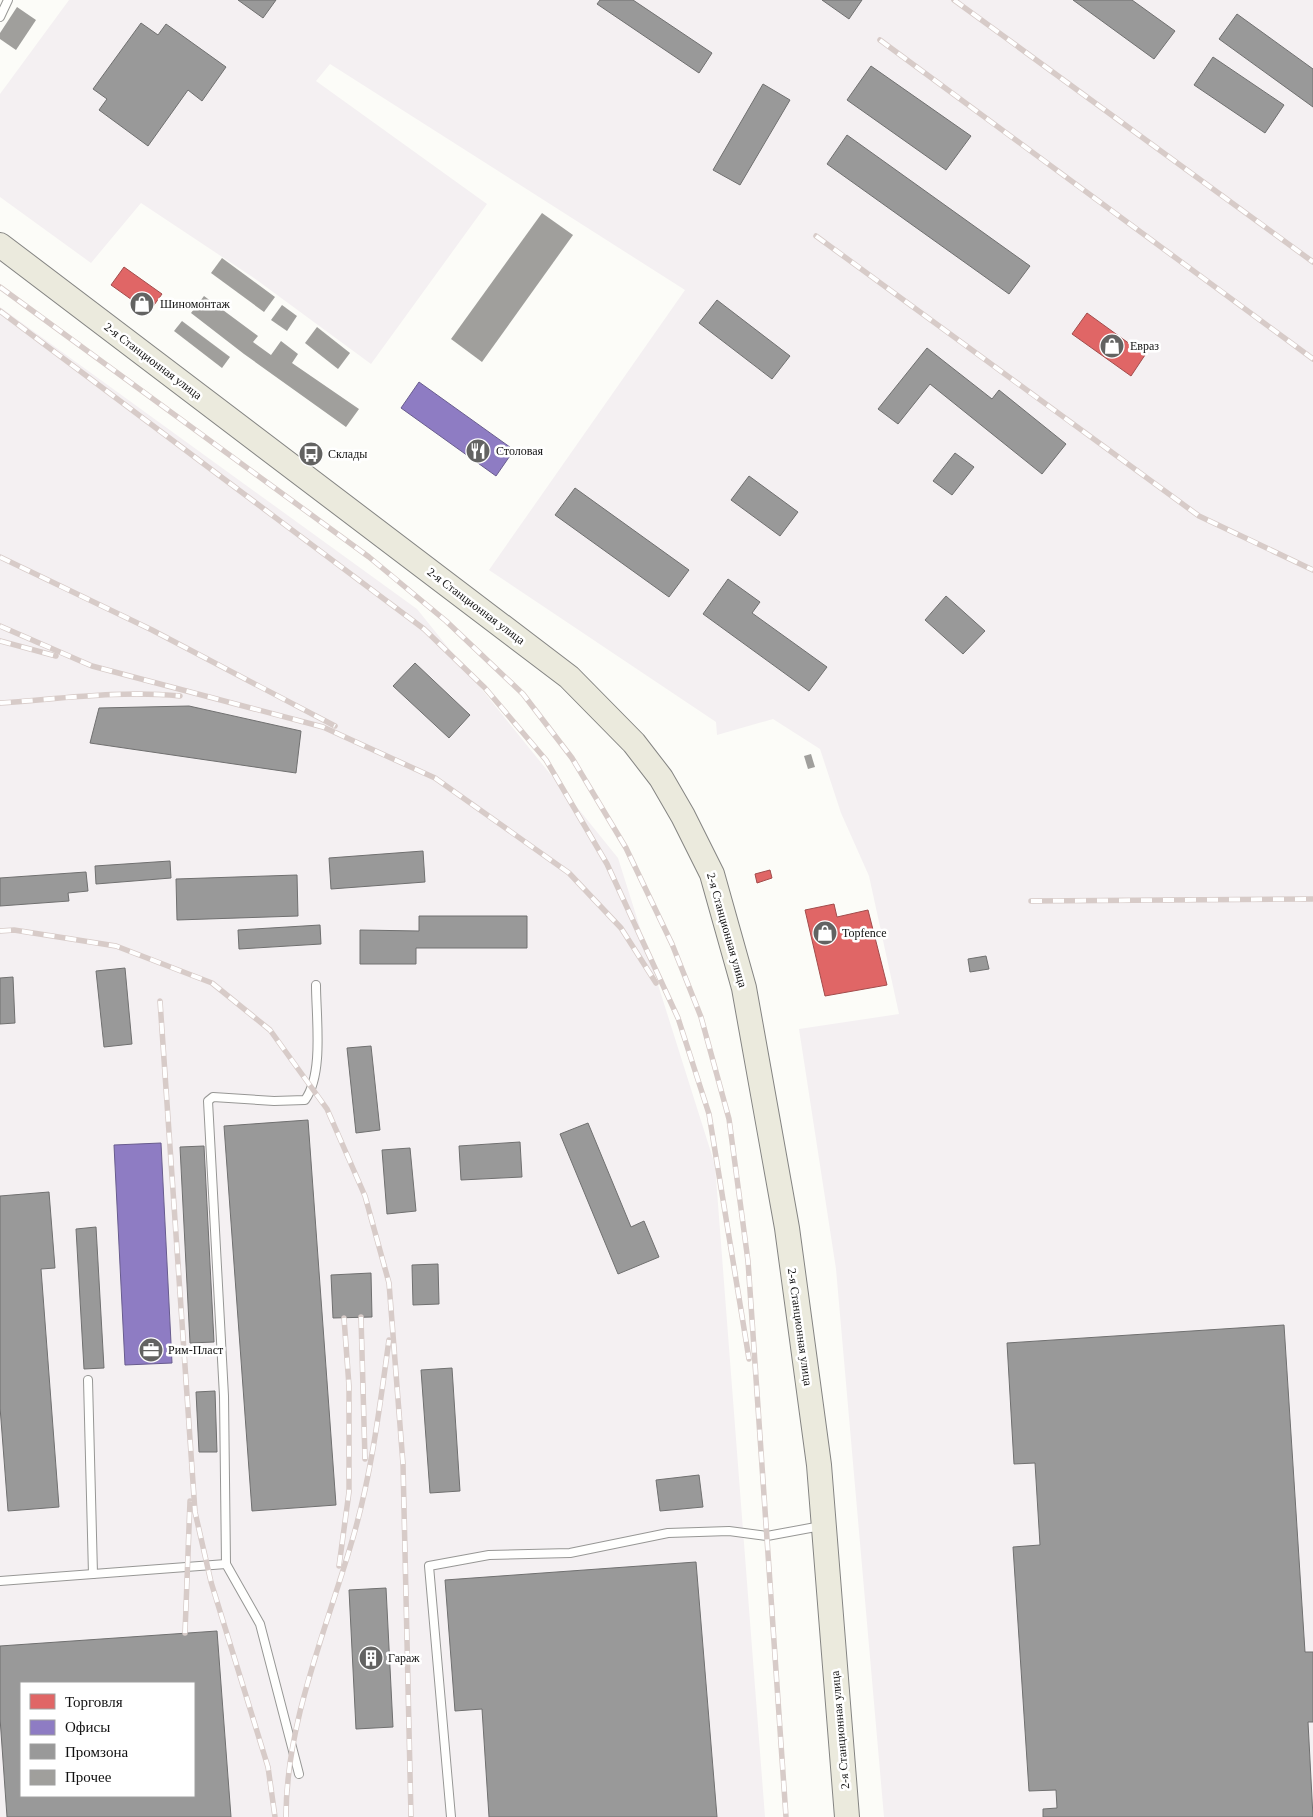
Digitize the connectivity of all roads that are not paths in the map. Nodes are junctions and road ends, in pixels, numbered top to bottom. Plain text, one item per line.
1 (8, 0) edge
2 (0, 17) edge
3 (0, 245) edge
4 (316, 985) dead end
5 (88, 1380) dead end
6 (824, 1526) junction
7 (226, 1564) junction
8 (92, 1574) junction
9 (0, 1581) edge
10 (299, 1774) dead end
11 (451, 1817) edge
12 (847, 1817) edge

1 - 2 lane
3 - 6 main road, 2-я Станционная улица
4 - 7 lane
5 - 8 lane
6 - 11 lane
6 - 12 main road, 2-я Станционная улица
7 - 8 lane
7 - 10 lane
8 - 9 lane

